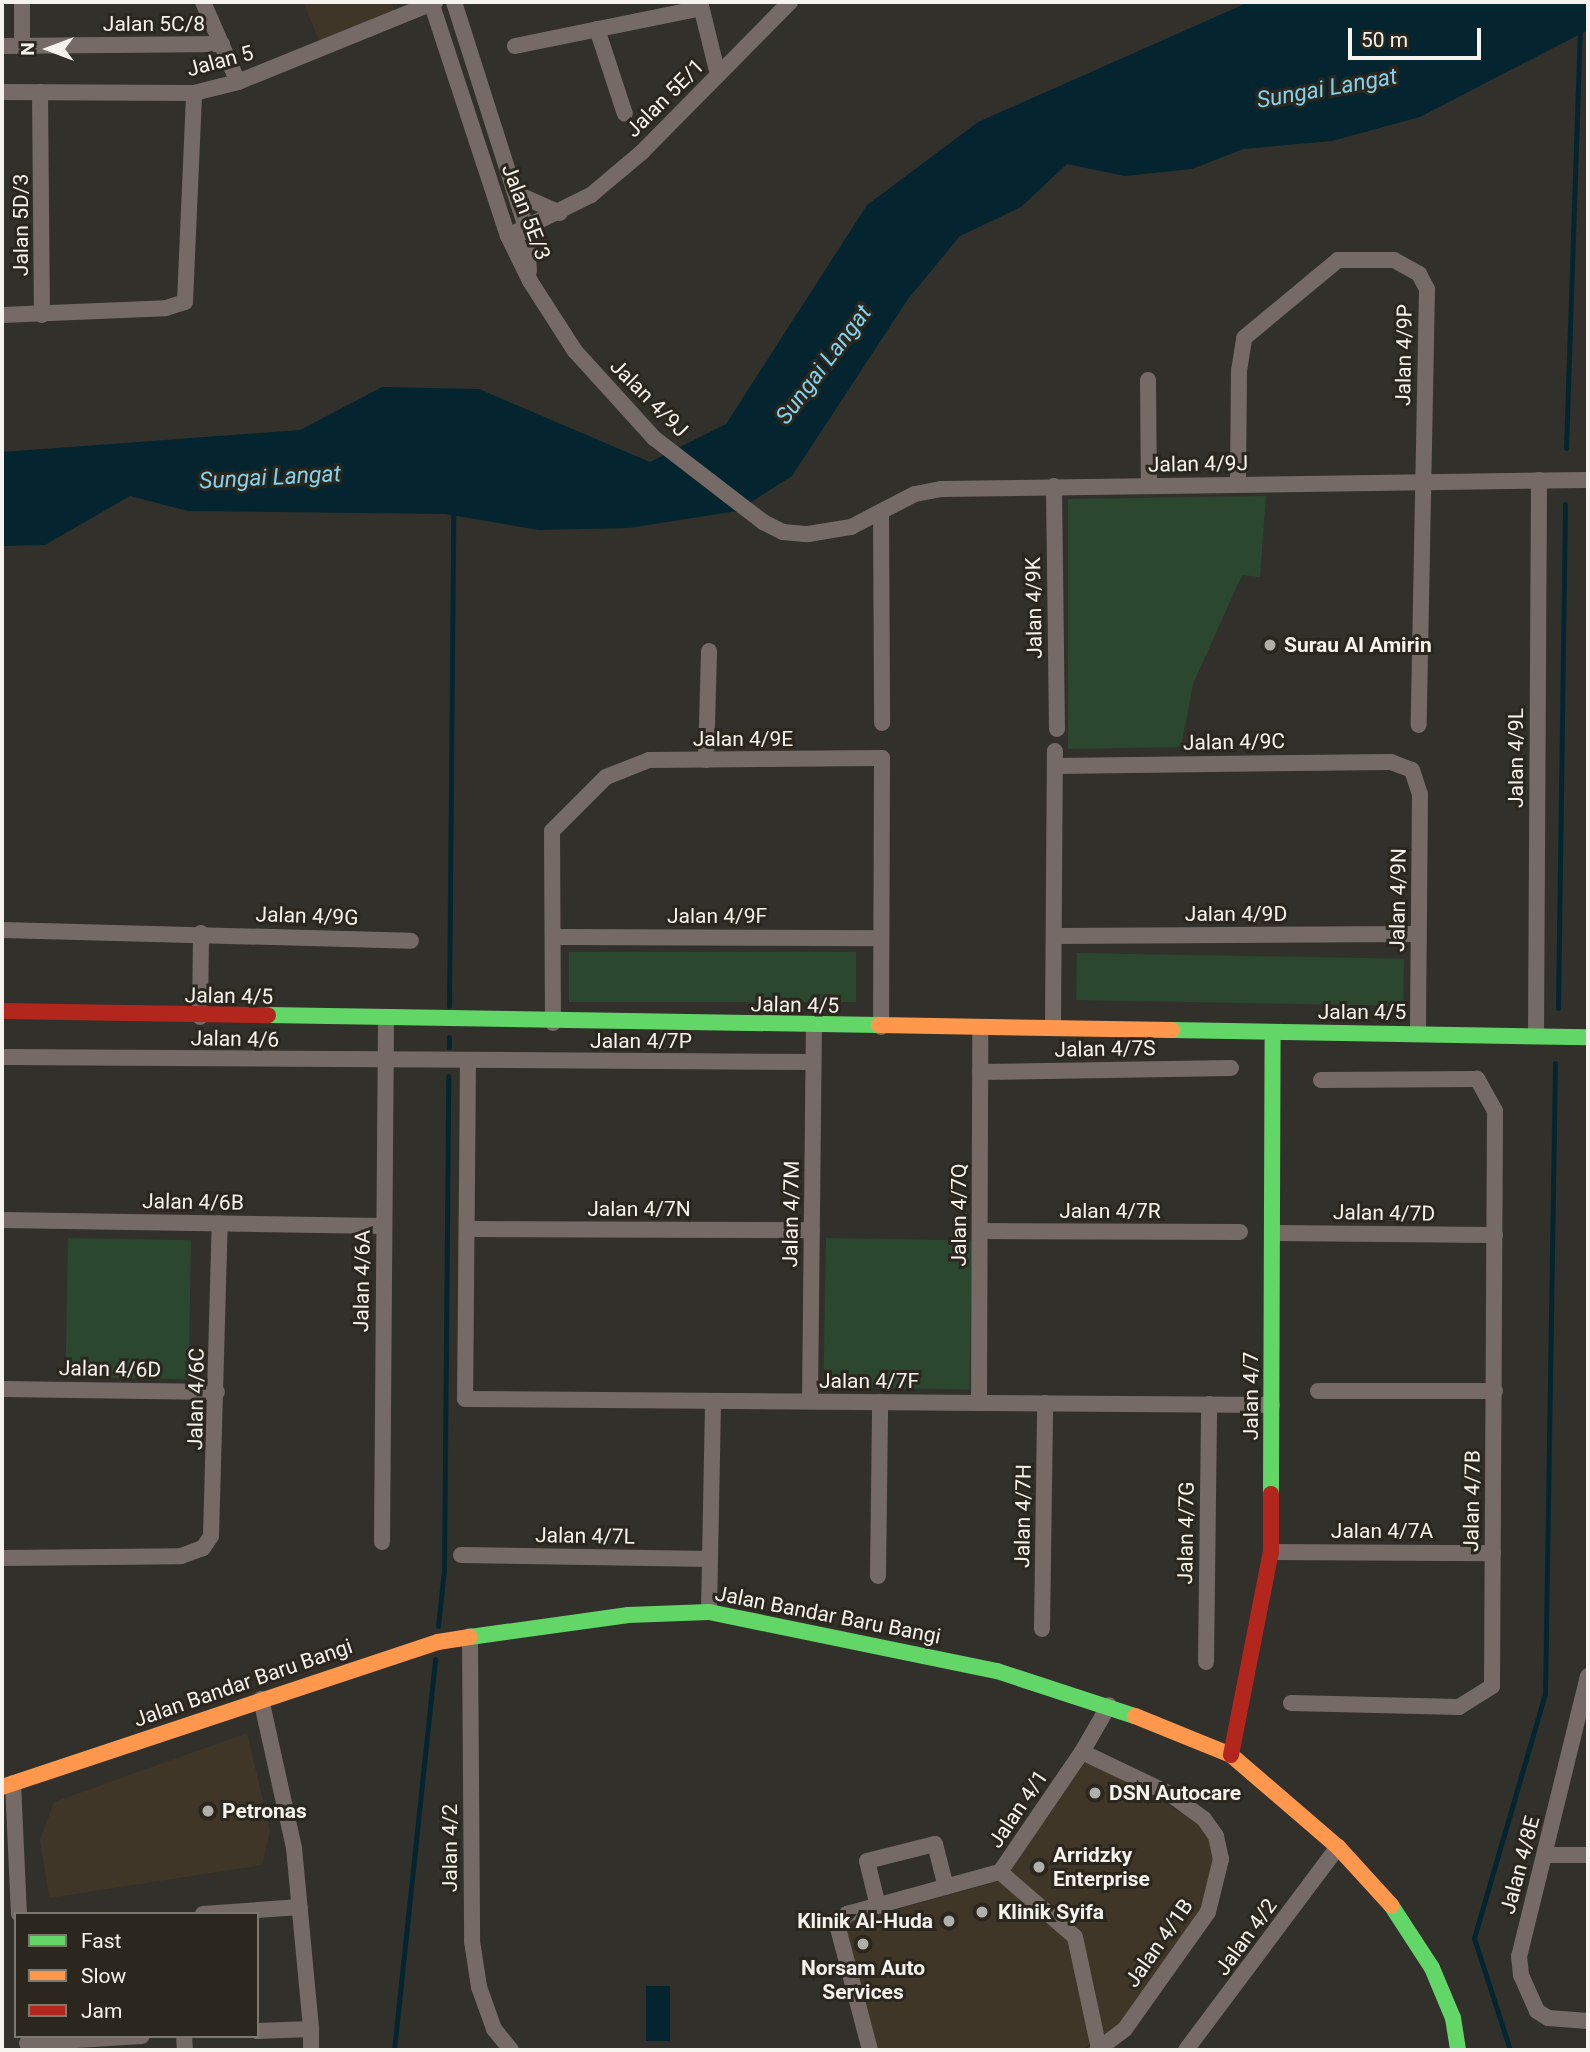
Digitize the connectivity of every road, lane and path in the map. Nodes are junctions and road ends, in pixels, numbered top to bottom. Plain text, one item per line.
1 (22, 2) edge
2 (203, 2) edge
3 (432, 2) edge
4 (454, 2) edge
5 (790, 2) edge
6 (701, 5) edge
7 (402, 8) edge
8 (597, 29) junction
9 (222, 44) junction
10 (2, 46) edge
11 (22, 46) junction
12 (515, 46) dead end
13 (718, 75) junction
14 (238, 82) junction
15 (2, 92) edge
16 (40, 92) junction
17 (194, 93) junction
18 (625, 114) dead end
19 (515, 193) junction
20 (554, 216) junction
21 (526, 228) junction
22 (508, 236) junction
23 (528, 254) junction
24 (530, 281) junction
25 (2, 315) edge
26 (42, 315) junction
27 (1148, 380) dead end
28 (1539, 480) junction
29 (1588, 480) edge
30 (1422, 482) junction
31 (1238, 484) junction
32 (1149, 485) junction
33 (1054, 486) junction
34 (881, 512) junction
35 (709, 650) dead end
36 (882, 723) dead end
37 (1419, 725) dead end
38 (1057, 729) dead end
39 (706, 760) junction
40 (1412, 770) joint
41 (2, 930) edge
42 (201, 933) junction
43 (1418, 934) junction
44 (1054, 936) junction
45 (553, 937) junction
46 (881, 938) junction
47 (411, 940) dead end
48 (2, 1011) edge
49 (200, 1017) junction
50 (386, 1021) junction
51 (553, 1023) junction
52 (814, 1026) junction
53 (881, 1027) junction
54 (980, 1028) junction
55 (1053, 1028) junction
56 (1273, 1033) junction
57 (1418, 1033) junction
58 (1536, 1036) junction
59 (1588, 1037) edge
60 (2, 1057) edge
61 (386, 1061) junction
62 (468, 1062) junction
63 (813, 1062) junction
64 (1231, 1068) dead end
65 (980, 1072) junction
66 (1321, 1080) dead end
67 (2, 1220) edge
68 (220, 1223) junction
69 (384, 1226) junction
70 (467, 1229) junction
71 (812, 1230) junction
72 (980, 1231) junction
73 (1240, 1232) dead end
74 (1273, 1233) junction
75 (1495, 1235) junction
76 (2, 1389) edge
77 (1318, 1391) dead end
78 (1494, 1391) junction
79 (217, 1392) junction
80 (713, 1401) junction
81 (810, 1401) junction
82 (880, 1402) junction
83 (979, 1403) junction
84 (1045, 1403) junction
85 (1209, 1404) junction
86 (1272, 1405) junction
87 (382, 1542) dead end
88 (1272, 1552) junction
89 (1493, 1553) junction
90 (461, 1555) dead end
91 (2, 1558) edge
92 (710, 1559) junction
93 (878, 1576) dead end
94 (709, 1612) junction
95 (1042, 1629) dead end
96 (470, 1636) junction
97 (1206, 1662) dead end
98 (1588, 1685) edge
99 (261, 1699) junction
100 (1291, 1703) dead end
101 (1108, 1704) junction
102 (1082, 1752) junction
103 (1231, 1755) junction
104 (7, 1785) edge
105 (1338, 1847) junction
106 (1545, 1855) junction
107 (1588, 1856) edge
108 (1000, 1872) junction
109 (946, 1887) junction
110 (878, 1906) junction
111 (300, 1907) junction
112 (19, 1912) edge
113 (231, 1912) edge
114 (1588, 2021) edge
115 (311, 2029) junction
116 (259, 2031) edge
117 (110, 2038) edge
118 (27, 2043) edge
119 (311, 2050) edge
120 (511, 2050) edge
121 (870, 2050) edge
122 (1098, 2050) edge
123 (1186, 2050) edge
124 (1458, 2050) edge

1 - 11 street
2 - 9 street
3 - 7 street, Jalan 5
3 - 22 street, Jalan 5E/3
4 - 19 street, Jalan 5E/3
5 - 13 street, Jalan 5E/1
6 - 8 street
6 - 13 street
7 - 14 street, Jalan 5
8 - 12 street
8 - 18 street
9 - 11 street, Jalan 5C/8
9 - 14 street
10 - 11 street, Jalan 5C/8
13 - 20 street, Jalan 5E/1
14 - 17 street, Jalan 5
15 - 16 street, Jalan 5
16 - 17 street, Jalan 5
16 - 26 street, Jalan 5D/3
17 - 26 street
19 - 20 street
19 - 21 street, Jalan 5E/3
20 - 21 street, Jalan 5E/1
20 - 23 street, Jalan 5E/1
21 - 22 street, Jalan 5E/1
21 - 23 street, Jalan 5E/3
22 - 24 street, Jalan 5E/3
23 - 24 street, Jalan 5E/3
24 - 34 street, Jalan 4/9J
25 - 26 street
27 - 32 street
28 - 29 street
28 - 30 street, Jalan 4/9J
28 - 58 street, Jalan 4/9L
30 - 31 street, Jalan 4/9J
30 - 31 street, Jalan 4/9P
30 - 37 street
31 - 32 street, Jalan 4/9J
32 - 33 street, Jalan 4/9J
33 - 34 street, Jalan 4/9J
33 - 38 street, Jalan 4/9K
34 - 36 street
35 - 39 street
39 - 45 street, Jalan 4/9E
39 - 46 street, Jalan 4/9E
40 - 43 street, Jalan 4/9N
40 - 44 street, Jalan 4/9C
41 - 42 street, Jalan 4/9G
42 - 47 street, Jalan 4/9G
42 - 49 street
43 - 44 street, Jalan 4/9D
43 - 57 street, Jalan 4/9N
44 - 55 street, Jalan 4/9C
45 - 46 street, Jalan 4/9F
45 - 51 street, Jalan 4/9E
46 - 53 street, Jalan 4/9E
48 - 49 street, Jalan 4/5
49 - 50 street, Jalan 4/5
50 - 51 street, Jalan 4/5
50 - 61 street, Jalan 4/6A
51 - 52 street, Jalan 4/5
52 - 53 street, Jalan 4/5
52 - 63 street, Jalan 4/7M
53 - 54 street, Jalan 4/5
54 - 55 street, Jalan 4/5
54 - 65 street, Jalan 4/7Q
55 - 56 street, Jalan 4/5
56 - 57 street, Jalan 4/5
56 - 74 street, Jalan 4/7
57 - 58 street, Jalan 4/5
58 - 59 street, Jalan 4/5
60 - 61 street, Jalan 4/6
61 - 62 street, Jalan 4/6
61 - 69 street, Jalan 4/6A
62 - 63 street, Jalan 4/7P
62 - 70 street
63 - 71 street, Jalan 4/7M
64 - 65 street, Jalan 4/7S
65 - 72 street, Jalan 4/7Q
66 - 75 street, Jalan 4/7B
67 - 68 street, Jalan 4/6B
68 - 69 street, Jalan 4/6B
68 - 79 street, Jalan 4/6C
69 - 87 street, Jalan 4/6A
70 - 71 street, Jalan 4/7N
70 - 80 street, Jalan 4/7F
71 - 81 street, Jalan 4/7M
72 - 73 street, Jalan 4/7R
72 - 83 street, Jalan 4/7Q
74 - 75 street, Jalan 4/7D
74 - 86 street, Jalan 4/7
75 - 78 street, Jalan 4/7B
76 - 79 street, Jalan 4/6D
77 - 78 street
78 - 89 street, Jalan 4/7B
79 - 91 street, Jalan 4/6C
80 - 81 street, Jalan 4/7F
80 - 92 street
81 - 82 street, Jalan 4/7F
82 - 83 street, Jalan 4/7F
82 - 93 street
83 - 84 street, Jalan 4/7F
84 - 85 street, Jalan 4/7F
84 - 95 street, Jalan 4/7H
85 - 86 street, Jalan 4/7F
85 - 97 street, Jalan 4/7G
86 - 88 street, Jalan 4/7
88 - 89 street, Jalan 4/7A
88 - 103 street, Jalan 4/7
89 - 100 street, Jalan 4/7B
90 - 92 street, Jalan 4/7L
92 - 94 street
94 - 96 street, Jalan Bandar Baru Bangi
94 - 101 street, Jalan Bandar Baru Bangi
96 - 99 street, Jalan Bandar Baru Bangi
96 - 120 street, Jalan 4/2
98 - 106 street, Jalan 4/8E
99 - 104 street, Jalan Bandar Baru Bangi
99 - 111 street
101 - 102 street, Jalan 4/1
101 - 103 street, Jalan Bandar Baru Bangi
102 - 108 street, Jalan 4/1
102 - 122 street, Jalan 4/1B
103 - 105 street, Jalan Bandar Baru Bangi
104 - 112 street
105 - 123 street, Jalan 4/2
105 - 124 street, Jalan Bandar Baru Bangi
106 - 107 street
106 - 114 street, Jalan 4/8E
108 - 109 street, Jalan 4/1
108 - 122 street
109 - 110 street, Jalan 4/1
109 - 110 street
110 - 121 street, Jalan 4/1
111 - 113 street
111 - 115 street
115 - 116 street
115 - 119 street
117 - 118 street

